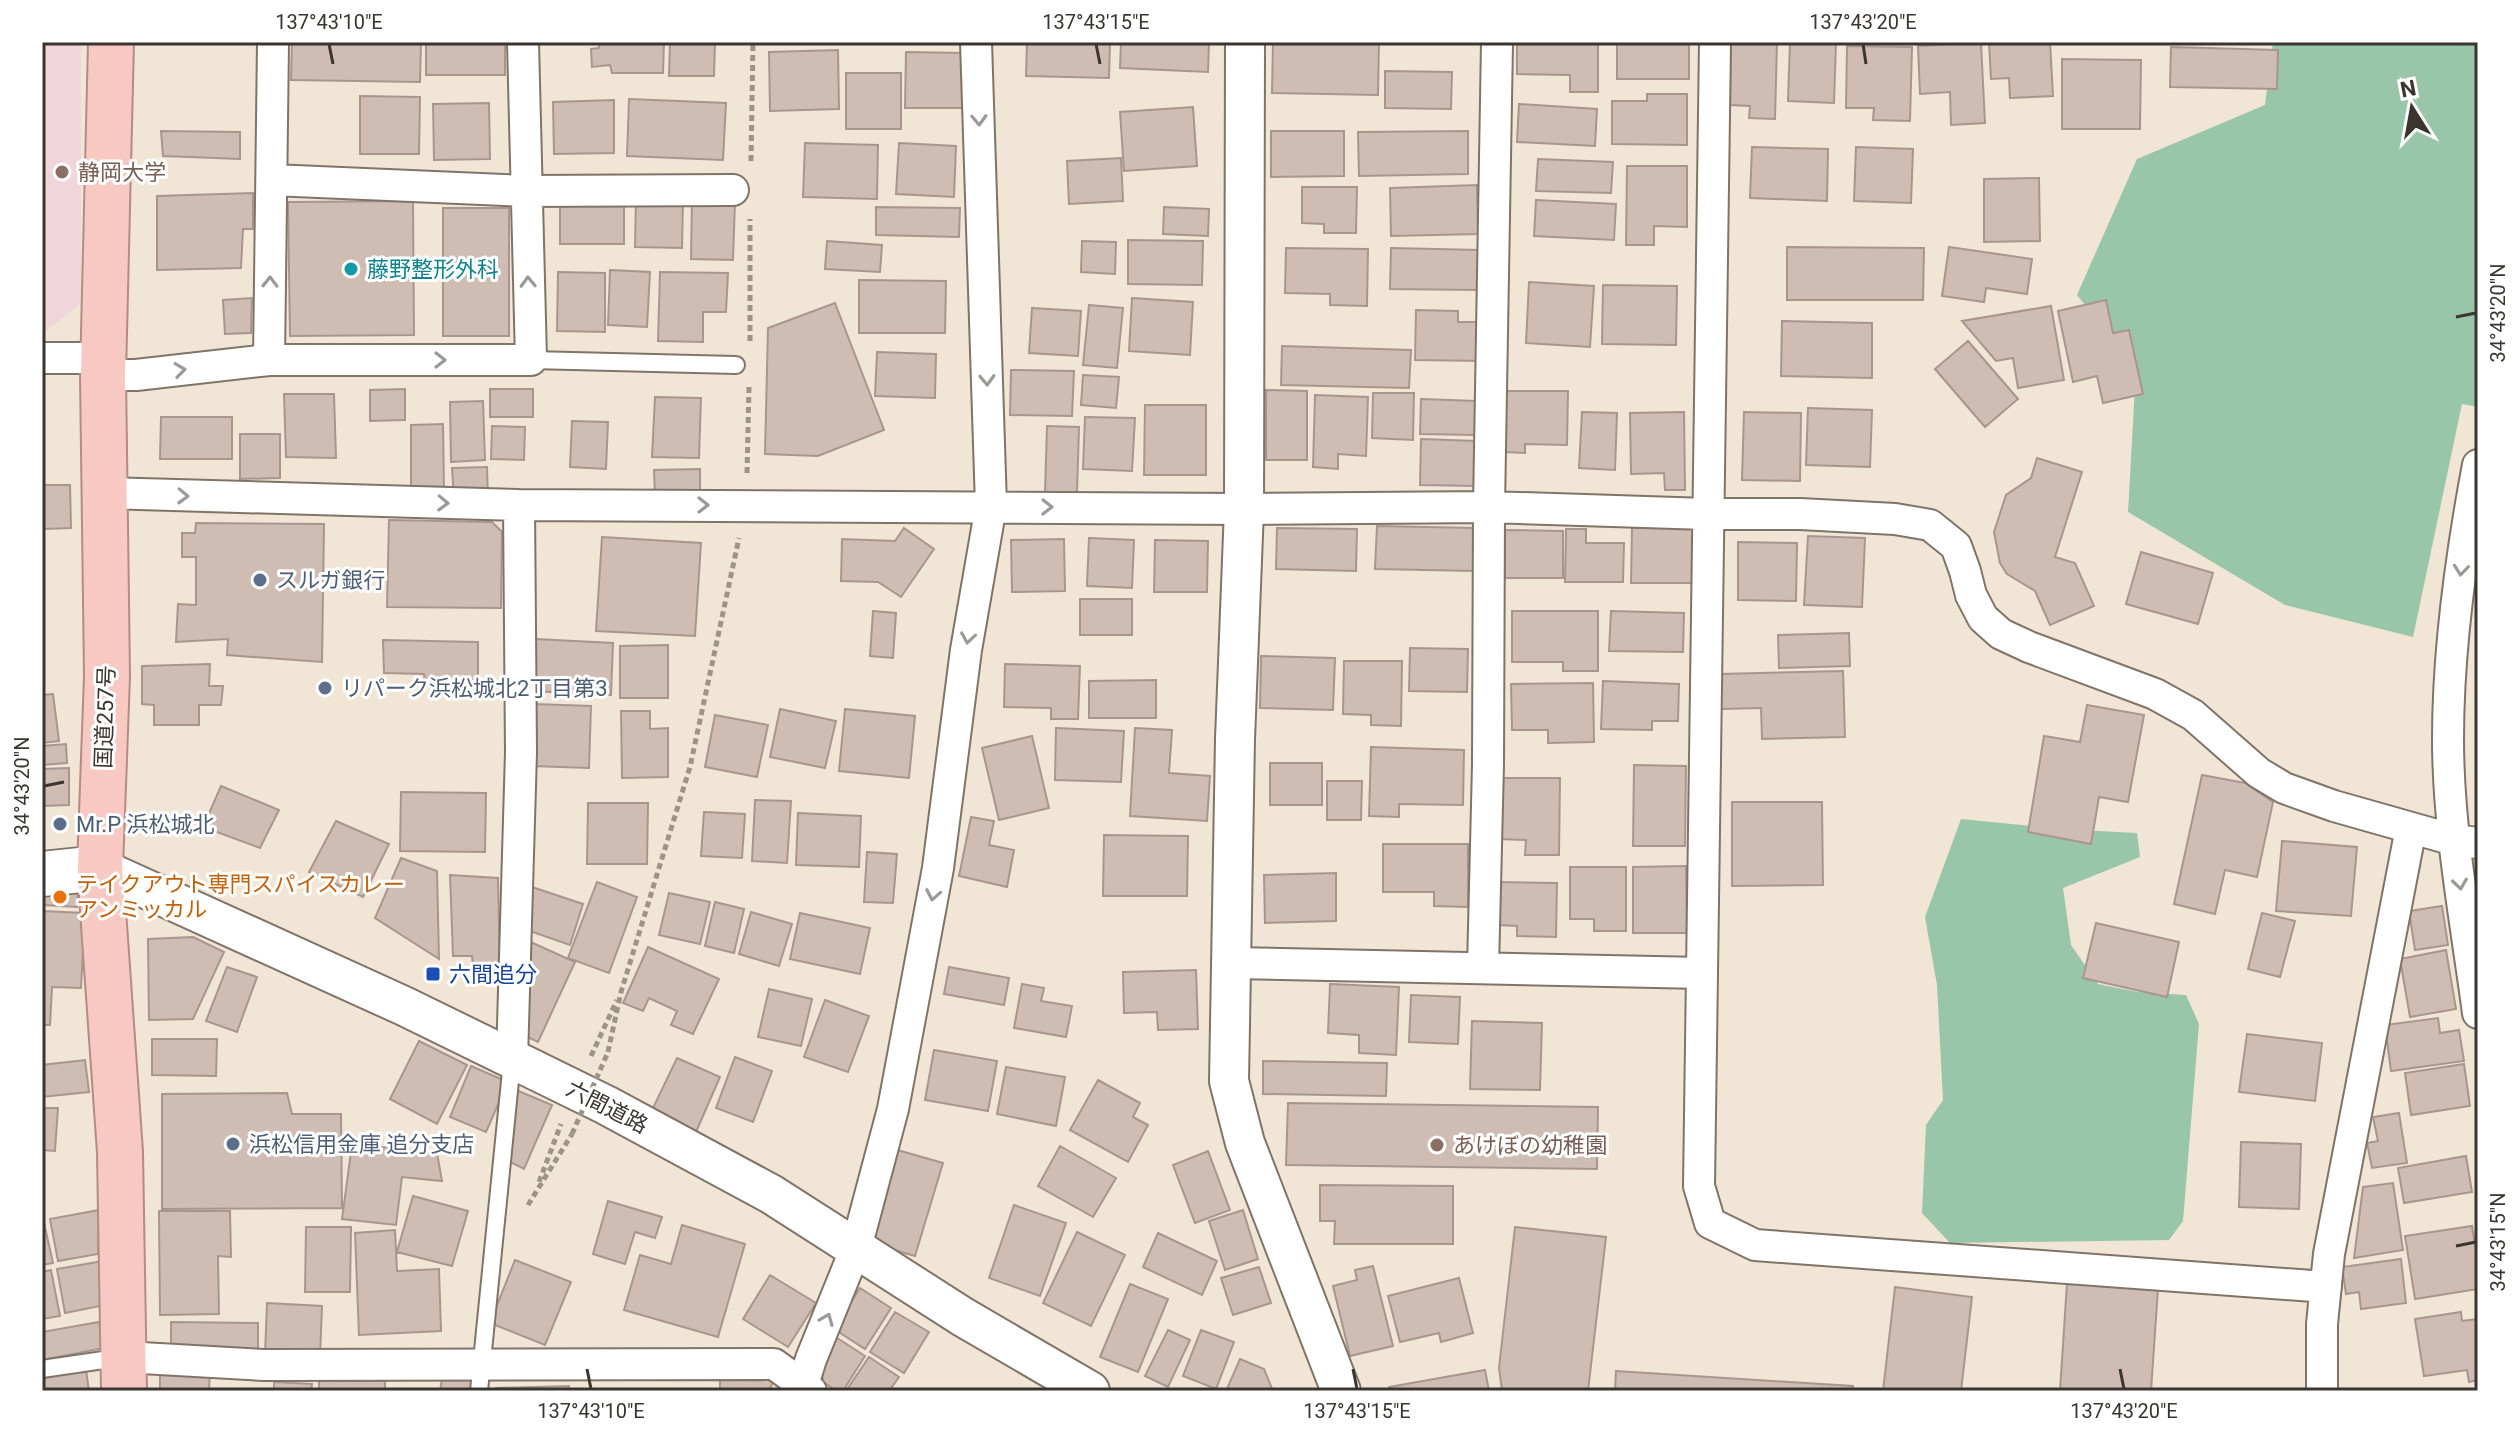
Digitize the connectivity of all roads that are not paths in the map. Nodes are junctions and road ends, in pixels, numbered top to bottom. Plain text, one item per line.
1 (111, 42) edge
2 (273, 42) edge
3 (523, 42) edge
4 (976, 42) edge
5 (1245, 42) edge
6 (1497, 42) edge
7 (1715, 42) edge
8 (272, 180) junction
9 (733, 190) dead end
10 (527, 191) junction
11 (42, 358) edge
12 (269, 360) junction
13 (531, 360) junction
14 (103, 365) junction
15 (736, 365) dead end
16 (2478, 465) edge
17 (105, 493) junction
18 (519, 505) junction
19 (991, 506) junction
20 (1489, 507) junction
21 (1244, 509) junction
22 (1707, 514) junction
23 (2411, 828) junction
24 (2466, 842) edge
25 (100, 868) junction
26 (42, 874) edge
27 (1231, 963) junction
28 (1483, 968) junction
29 (1702, 973) junction
30 (2478, 1013) edge
31 (512, 1059) junction
32 (856, 1248) junction
33 (2326, 1287) junction
34 (42, 1369) edge
35 (124, 1374) edge
36 (481, 1378) edge
37 (805, 1389) edge
38 (1090, 1391) edge
39 (1341, 1391) edge
40 (2322, 1391) edge

1 - 14 highway, 国道257号
2 - 8 street
3 - 10 street
4 -> 19 street
5 - 21 street
6 - 20 street
7 - 22 street
8 - 10 street
12 -> 8 street
9 - 10 street
13 -> 10 street
11 - 14 street
12 -> 13 street
14 -> 12 street
13 - 15 lane
14 - 17 highway, 国道257号
16 -> 24 street
17 -> 18 street
17 - 25 highway, 国道257号
18 -> 19 street
18 - 31 street
19 -> 21 street
19 -> 32 street
20 - 21 street
20 - 22 street
20 - 28 street
21 - 27 street
22 - 23 street
22 - 29 street
23 - 24 street
23 - 33 street
24 -> 30 street
25 - 26 main road
25 - 31 street, 六間道路
25 - 35 highway, 国道257号
27 - 28 street
27 - 39 street
28 - 29 street
29 - 33 street
31 - 32 street, 六間道路
31 - 36 lane
37 -> 32 street
32 - 38 street, 六間道路
33 - 40 street
34 - 35 lane
35 - 36 street
36 - 37 street

